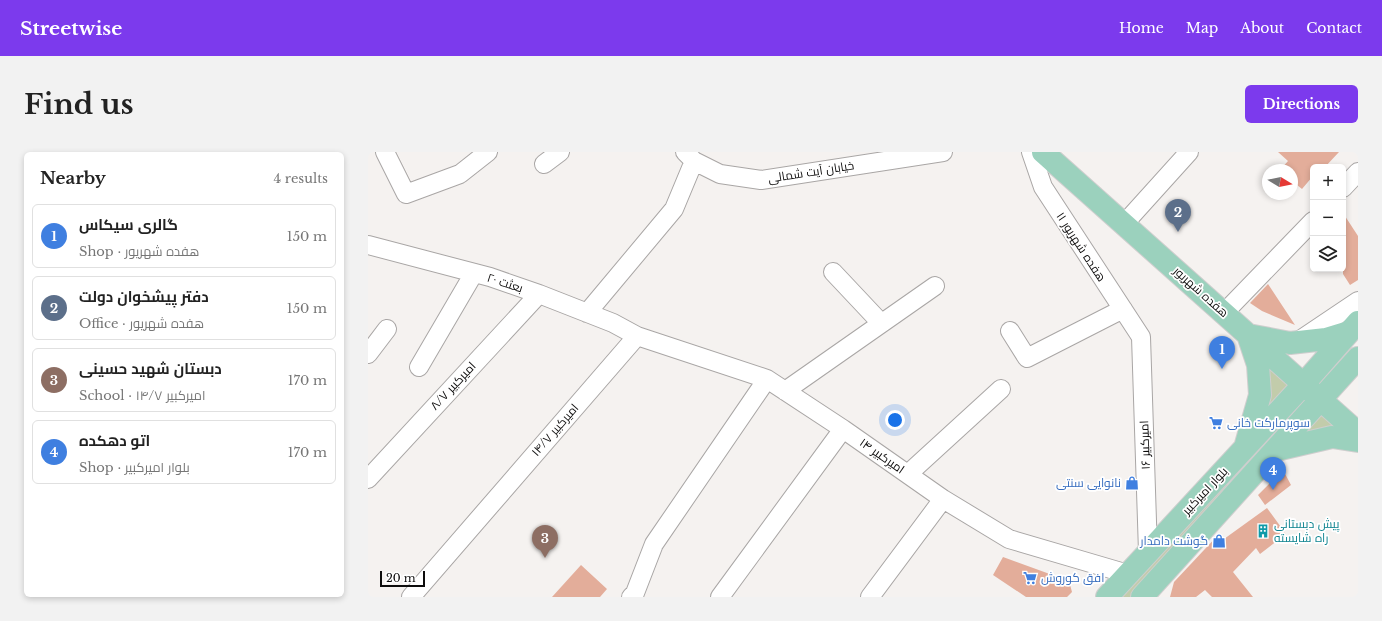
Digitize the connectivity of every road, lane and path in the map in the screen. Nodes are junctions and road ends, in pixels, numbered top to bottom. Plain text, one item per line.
1 (385, 152) edge
2 (488, 152) edge
3 (560, 152) edge
4 (943, 152) edge
5 (1031, 152) edge
6 (1043, 152) edge
7 (1189, 152) edge
8 (690, 157) edge
9 (544, 164) dead end
10 (1358, 172) edge
11 (1358, 183) edge
12 (1346, 185) edge
13 (1346, 191) edge
14 (1310, 223) edge
15 (1124, 224) junction
16 (368, 245) edge
17 (834, 272) dead end
18 (474, 273) junction
19 (935, 286) dead end
20 (539, 294) junction
21 (1358, 301) edge
22 (1122, 309) junction
23 (587, 313) junction
24 (1224, 313) junction
25 (881, 323) junction
26 (1354, 327) edge
27 (387, 329) dead end
28 (1010, 331) dead end
29 (1248, 335) junction
30 (637, 336) junction
31 (1141, 337) joint
32 (1297, 342) junction
33 (368, 354) edge
34 (1358, 358) edge
35 (419, 367) dead end
36 (767, 379) junction
37 (1302, 386) junction
38 (1001, 389) dead end
39 (785, 391) junction
40 (1320, 401) junction
41 (843, 429) junction
42 (1358, 433) edge
43 (1358, 441) edge
44 (1246, 447) junction
45 (1276, 450) junction
46 (908, 474) junction
47 (1220, 474) junction
48 (368, 478) edge
49 (1237, 493) junction
50 (943, 499) junction
51 (1148, 552) junction
52 (1128, 574) junction
53 (1151, 594) edge
54 (411, 597) edge
55 (631, 597) edge
56 (720, 597) edge
57 (870, 597) edge
58 (1107, 597) edge

1 - 2 street
3 - 9 street
4 - 8 street, خیابان آیت شمالی
5 - 22 street, هفده شهریور ۱۱
6 - 15 main road, هفده شهریور
7 - 15 street
8 - 23 street
10 - 12 street
11 - 13 street
14 - 24 street
15 - 24 main road, هفده شهریور
16 - 18 street, بعثت ۲۰
17 - 25 street
18 - 20 street, بعثت ۲۰
18 - 35 street
19 - 25 street
20 - 23 street, بعثت ۲۰
20 - 48 street, امیرکبیر ۸/۷
21 - 32 street
22 - 28 street
22 - 31 street, هفده شهریور ۱۱
23 - 30 street, بعثت ۲۰
24 - 29 main road, هفده شهریور
25 - 39 street
26 - 32 main road
26 - 37 main road, بلوار امیرکبیر
27 - 33 street
29 - 32 main road
29 - 37 main road, هفده شهریور
29 - 44 main road
30 - 36 street, امیرکبیر ۱۴
30 - 54 street, امیرکبیر ۱۴/۷
31 - 51 street, امیرکبیر ۱۶
34 - 40 main road, بلوار امیرکبیر
36 - 39 street, امیرکبیر ۱۴
36 - 55 street
37 - 40 main road, هفده شهریور
37 - 44 main road, بلوار امیرکبیر
38 - 46 street
39 - 41 street, امیرکبیر ۱۴
40 - 42 main road, هفده شهریور
40 - 45 main road, بلوار امیرکبیر
41 - 46 street, امیرکبیر ۱۴
41 - 56 street
43 - 45 main road
44 - 47 main road, بلوار امیرکبیر
45 - 49 main road, بلوار امیرکبیر
46 - 50 street, امیرکبیر ۱۴
47 - 49 main road
47 - 51 main road, بلوار امیرکبیر
49 - 53 main road, بلوار امیرکبیر
50 - 52 street, امیرکبیر ۱۴
50 - 57 street
51 - 52 main road, بلوار امیرکبیر
52 - 58 main road, بلوار امیرکبیر

